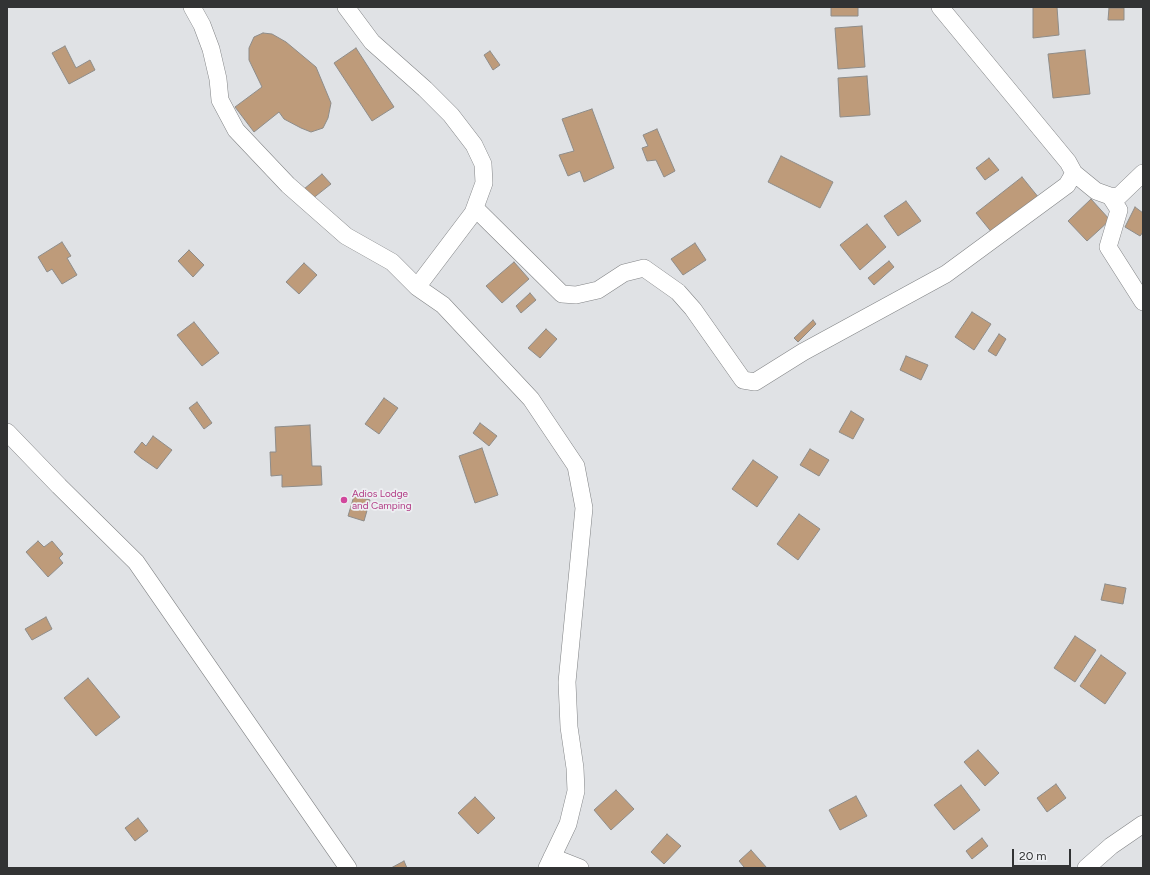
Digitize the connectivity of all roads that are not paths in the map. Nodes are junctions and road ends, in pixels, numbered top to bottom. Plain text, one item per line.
1 (192, 7) edge
2 (346, 7) edge
3 (940, 7) edge
4 (1074, 173) junction
5 (1143, 173) edge
6 (1110, 196) junction
7 (475, 208) junction
8 (417, 287) junction
9 (1143, 302) edge
10 (7, 432) edge
11 (1143, 824) edge
12 (549, 862) edge
13 (348, 868) edge
14 (580, 868) edge
15 (1086, 868) edge

1 - 8 street
2 - 7 street
3 - 4 street
4 - 6 street
4 - 7 street
5 - 6 street
6 - 9 street
7 - 8 street
8 - 12 street
10 - 13 street
11 - 15 street
12 - 14 street

